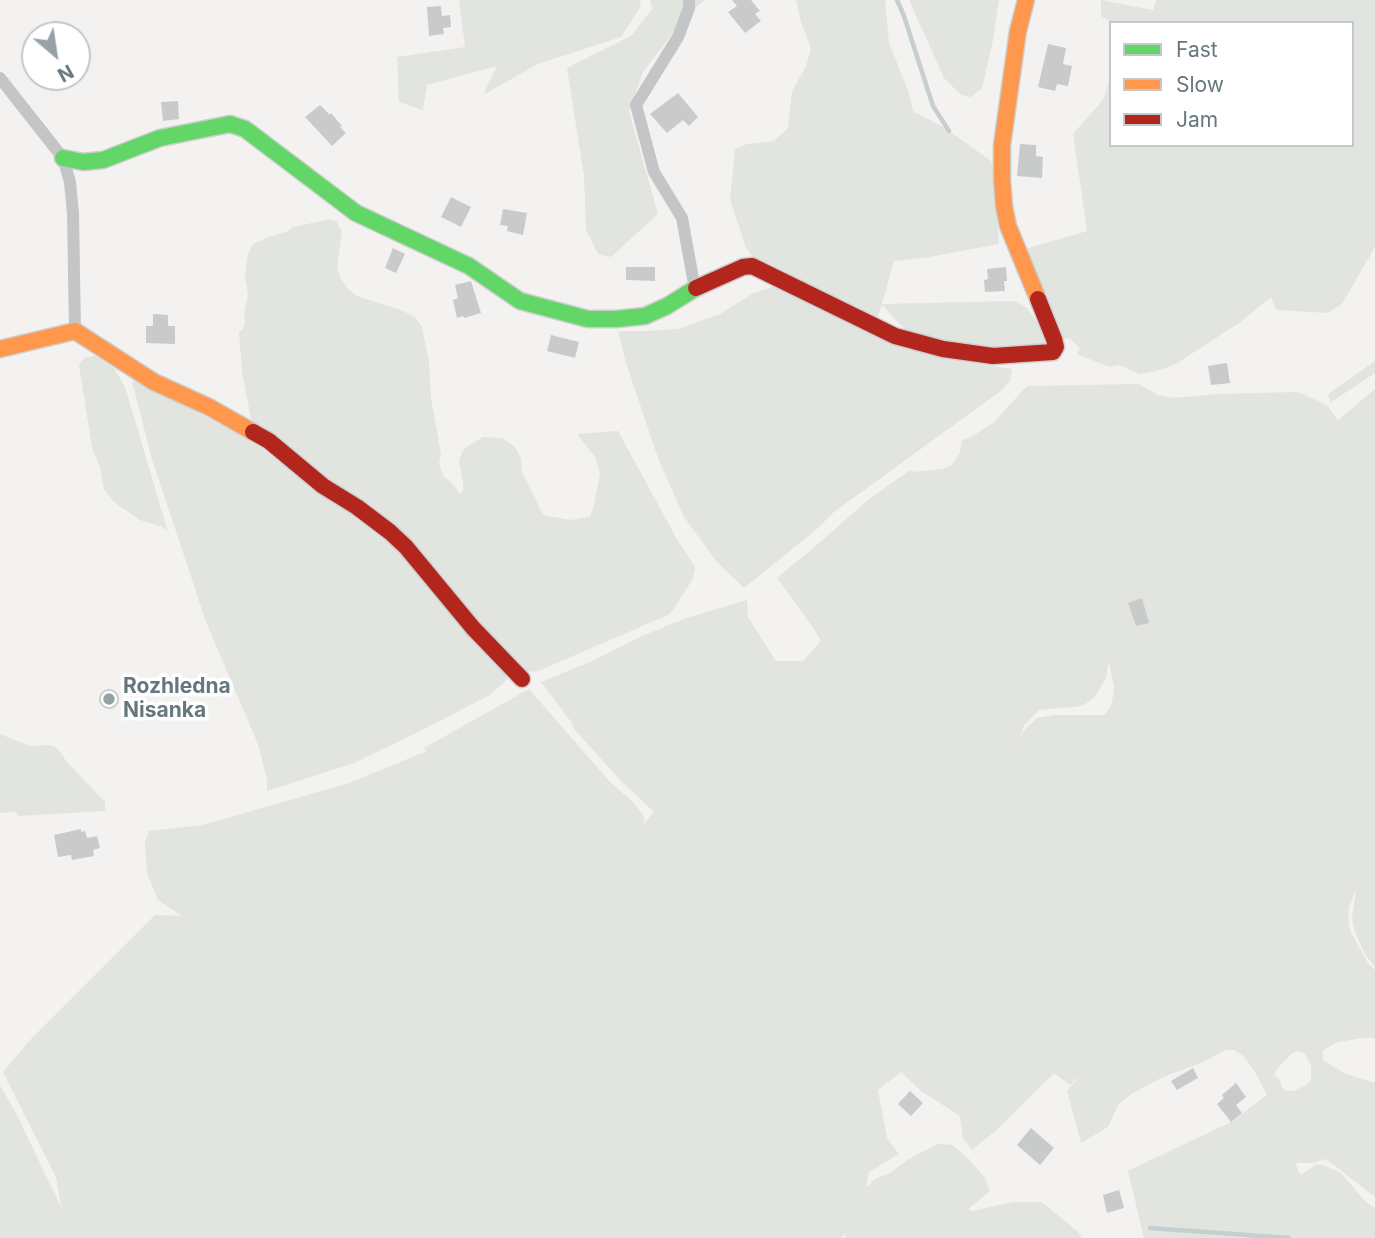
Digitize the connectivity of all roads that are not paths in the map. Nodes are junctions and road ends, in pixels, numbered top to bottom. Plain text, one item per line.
1 (689, 0) edge
2 (1026, 0) edge
3 (0, 78) edge
4 (63, 158) junction
5 (695, 289) junction
6 (75, 331) junction
7 (0, 349) edge
8 (522, 679) dead end

1 - 5 street
2 - 5 street
3 - 4 street
4 - 5 street
4 - 6 street
6 - 7 street
6 - 8 street

